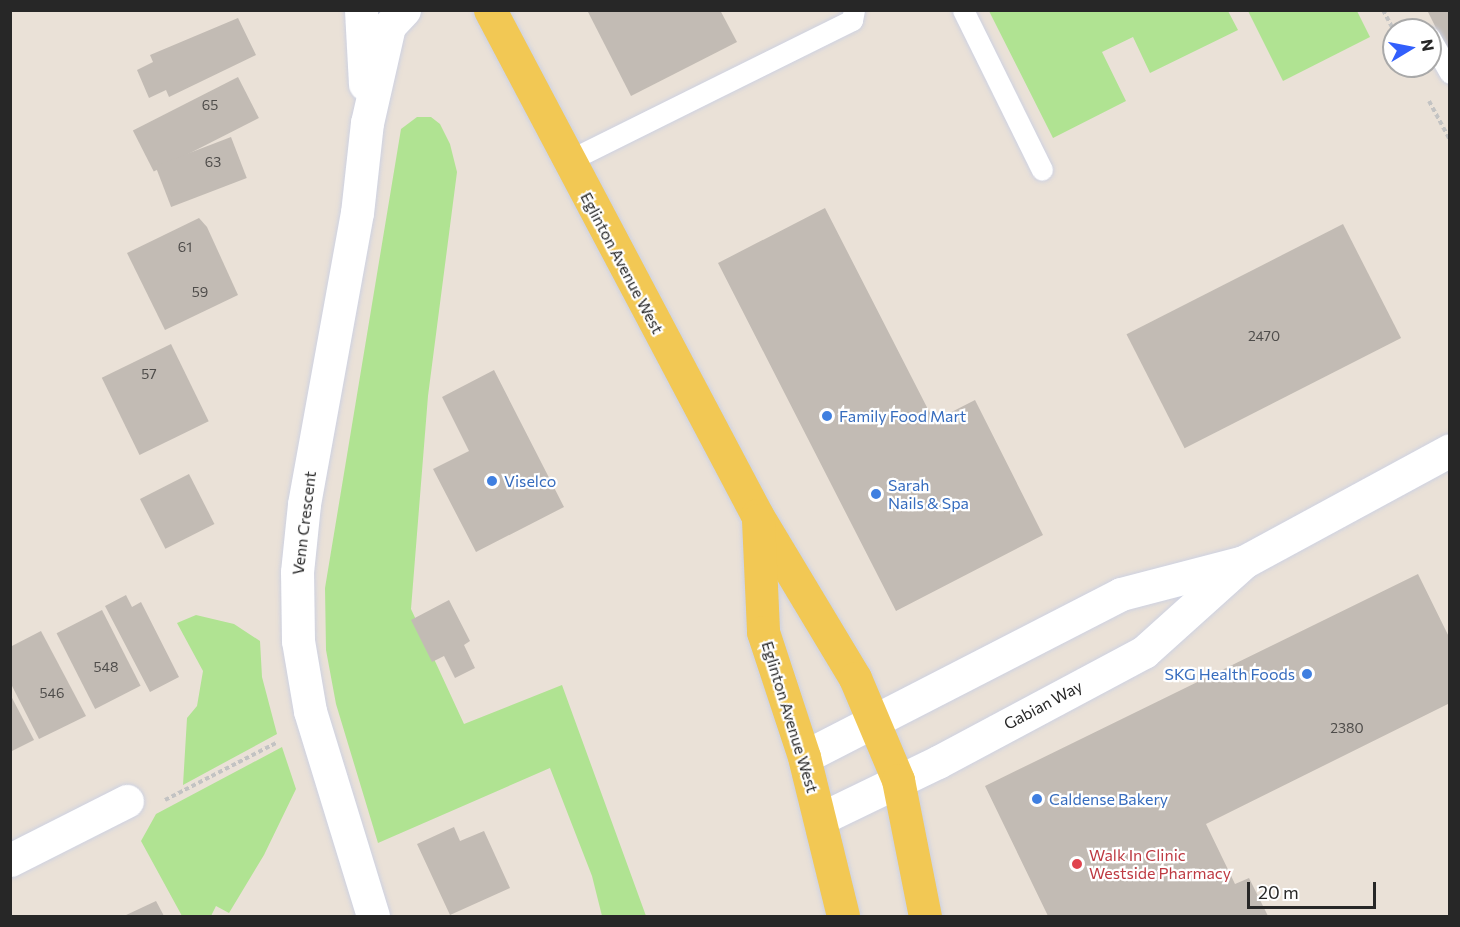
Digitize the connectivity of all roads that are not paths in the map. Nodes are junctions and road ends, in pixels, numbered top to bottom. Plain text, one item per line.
1 (361, 10) edge
2 (404, 10) edge
3 (490, 10) edge
4 (854, 10) edge
5 (963, 10) edge
6 (367, 123) junction
7 (568, 160) junction
8 (1041, 170) dead end
9 (1449, 450) edge
10 (757, 515) junction
11 (1244, 562) junction
12 (875, 721) junction
13 (804, 757) junction
14 (898, 780) junction
15 (143, 802) road end
16 (820, 819) junction
17 (10, 860) edge
18 (374, 916) edge
19 (843, 916) edge
20 (925, 916) edge

1 - 6 street, Venn Crescent
2 - 6 street, Venn Crescent
3 - 7 main road, Eglinton Avenue West
4 - 7 lane
5 - 8 lane
6 - 18 street, Venn Crescent
7 - 10 main road, Eglinton Avenue West
9 - 11 street, Gabian Way
10 - 12 main road, Eglinton Avenue West
10 - 13 main road, Eglinton Avenue West
11 - 12 street, Gabian Way
11 - 14 street, Gabian Way
12 - 13 street, Gabian Way
12 - 14 main road, Eglinton Avenue West
13 - 16 main road, Eglinton Avenue West
14 - 16 street, Gabian Way
14 - 20 main road, Eglinton Avenue West
15 - 17 street
16 - 19 main road, Eglinton Avenue West

